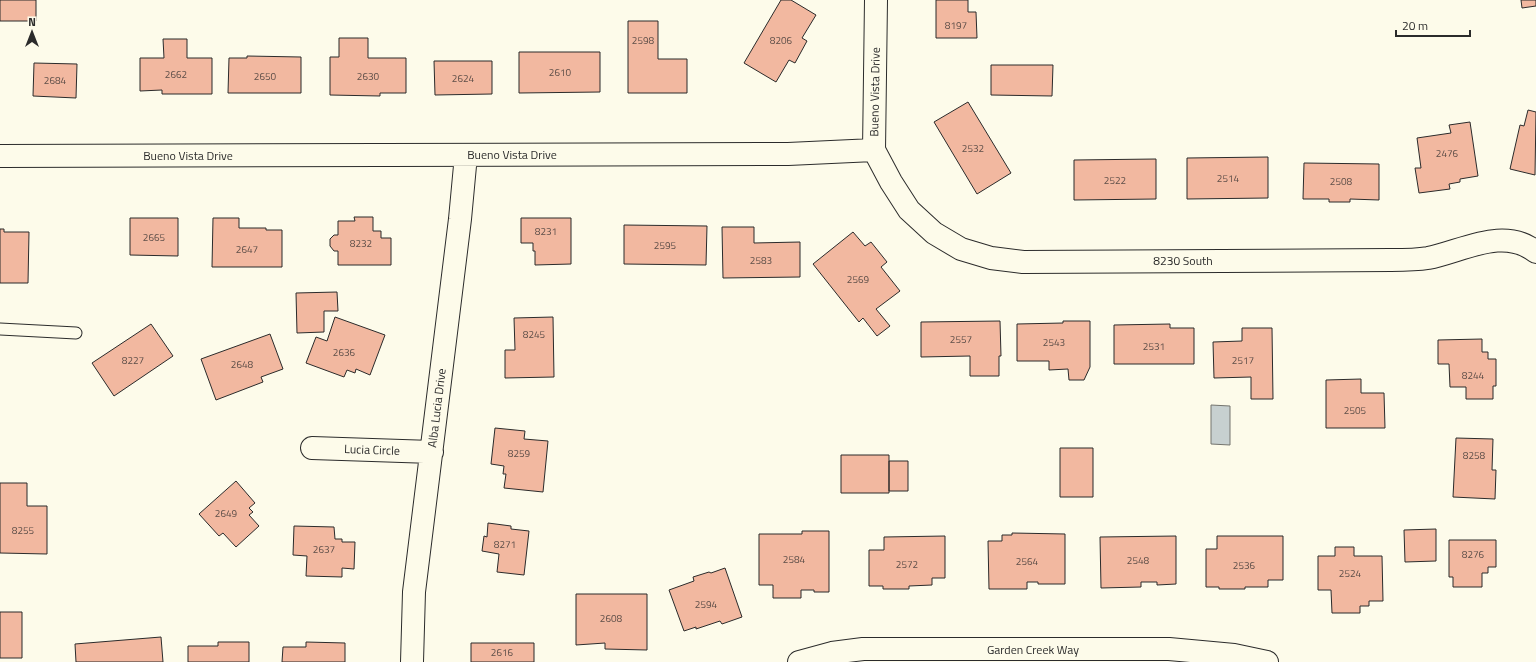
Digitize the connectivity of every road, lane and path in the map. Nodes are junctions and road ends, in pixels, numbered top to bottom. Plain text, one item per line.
1 (876, 0) edge
2 (874, 150) junction
3 (466, 155) junction
4 (0, 156) edge
5 (1536, 252) edge
6 (0, 329) edge
7 (76, 333) dead end
8 (312, 448) dead end
9 (432, 452) junction
10 (1234, 658) edge
11 (412, 662) edge
12 (799, 662) edge
13 (1267, 662) edge

1 - 2 street, Bueno Vista Drive
2 - 3 street, Bueno Vista Drive
2 - 5 street, 8230 South
3 - 4 street, Bueno Vista Drive
3 - 9 street, Alba Lucia Drive
6 - 7 lane
8 - 9 street, Lucia Circle
9 - 11 street, Alba Lucia Drive
10 - 12 street, Garden Creek Way
10 - 13 street, Garden Creek Way

